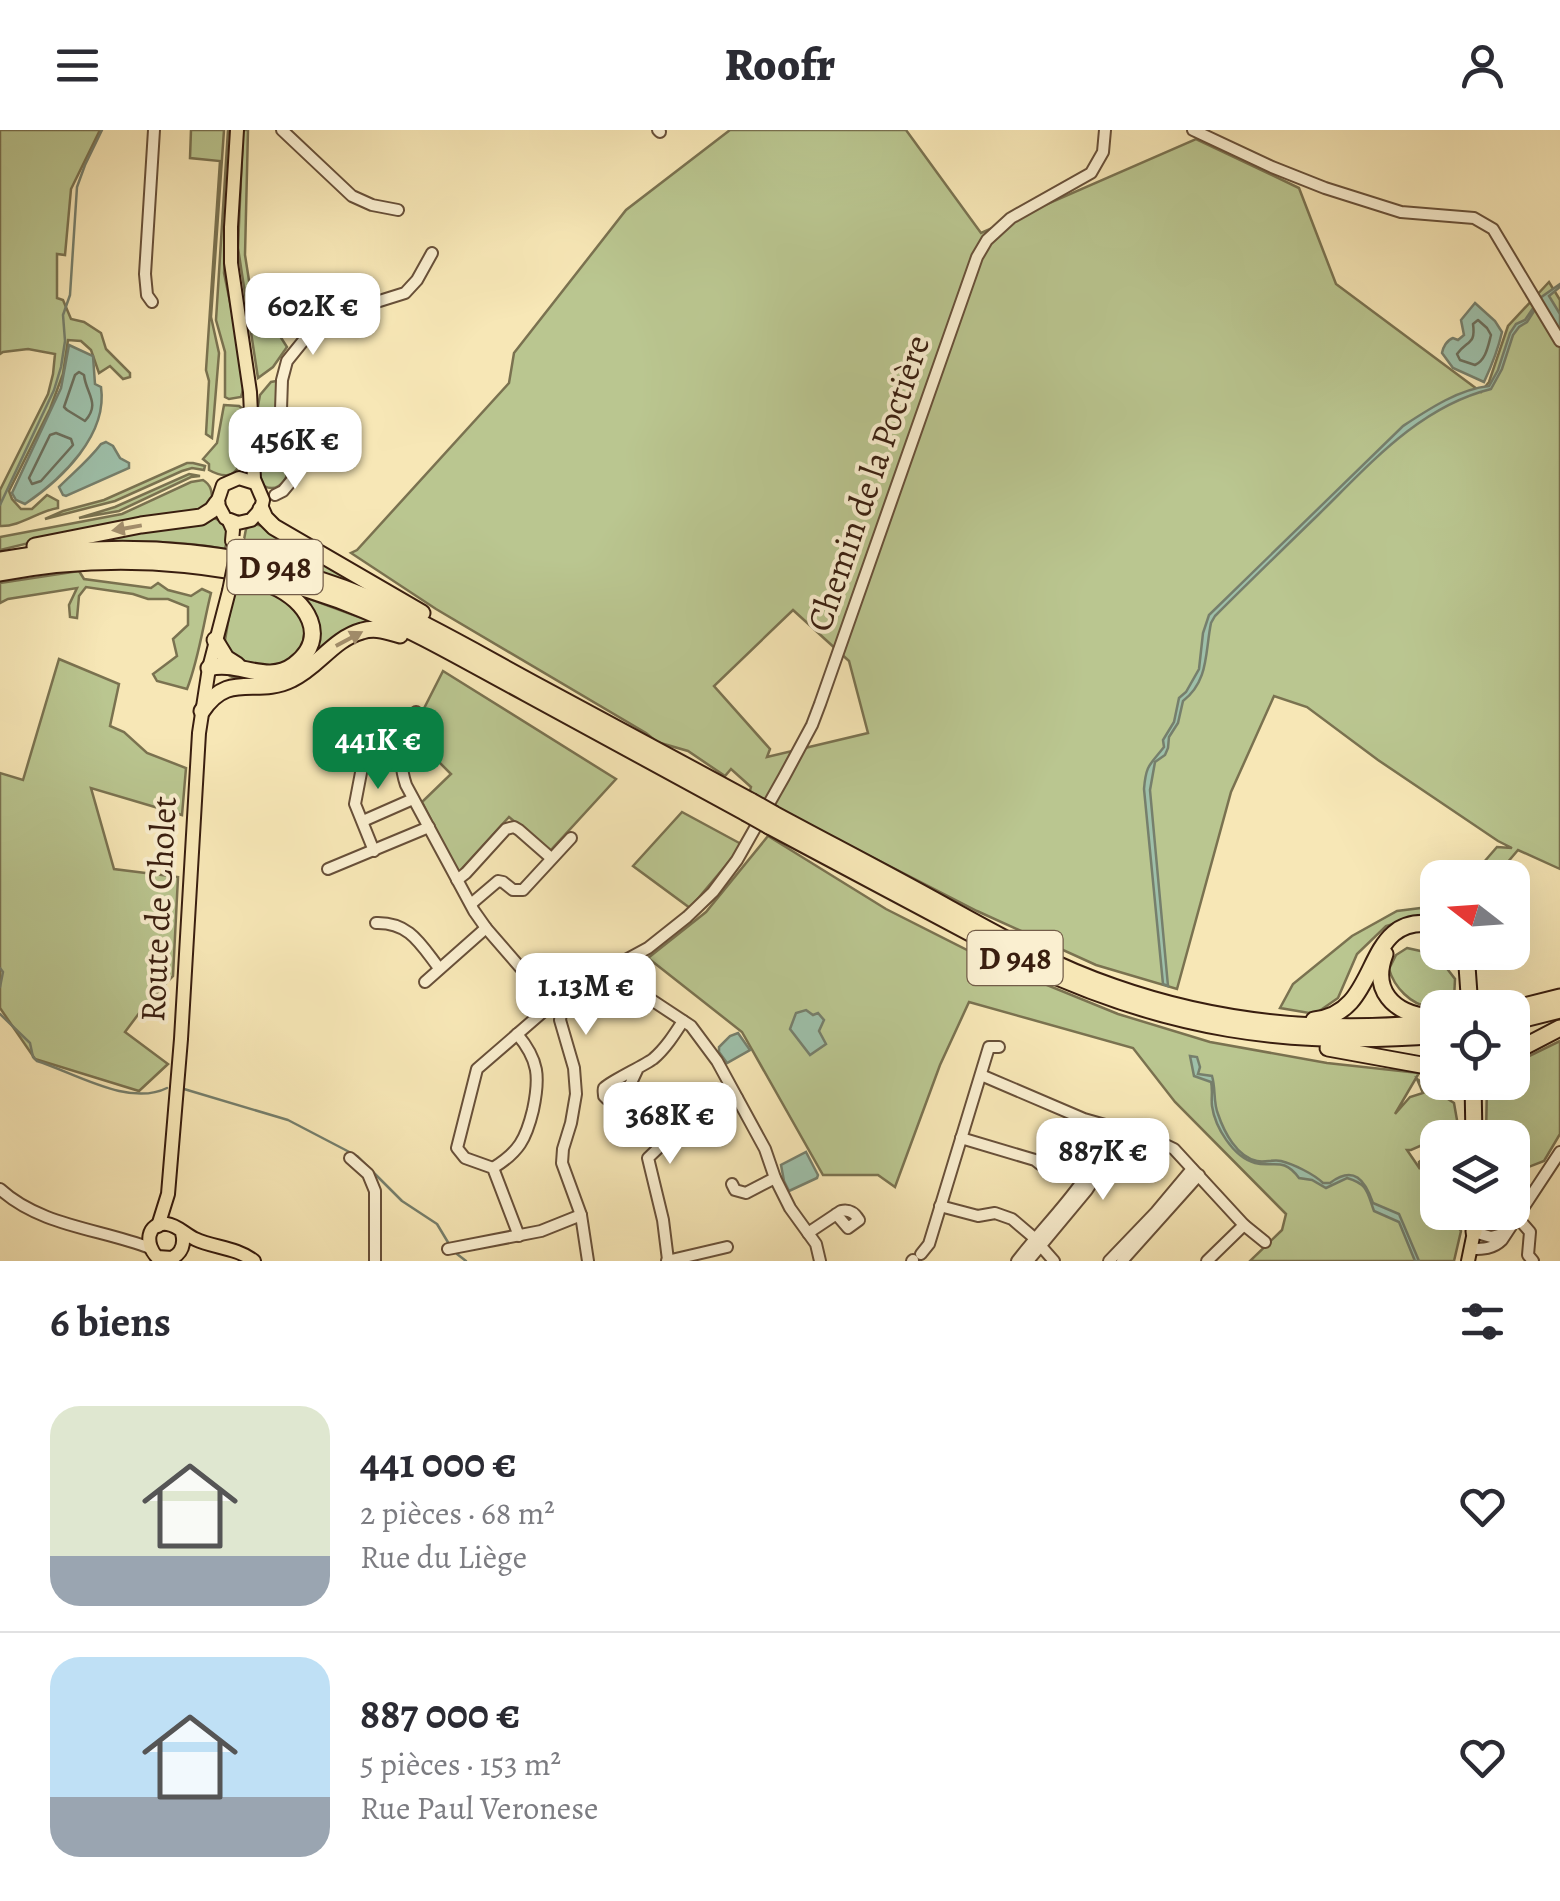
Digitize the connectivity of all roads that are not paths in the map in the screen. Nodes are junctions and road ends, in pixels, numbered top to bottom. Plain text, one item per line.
1 (154, 130) edge
2 (237, 130) edge
3 (282, 130) edge
4 (1105, 130) edge
5 (1194, 130) edge
6 (398, 210) dead end
7 (432, 253) dead end
8 (152, 302) dead end
9 (1560, 340) edge
10 (251, 453) junction
11 (239, 478) junction
12 (260, 497) junction
13 (217, 502) junction
14 (229, 520) junction
15 (247, 522) junction
16 (236, 542) junction
17 (0, 558) edge
18 (241, 572) junction
19 (0, 574) edge
20 (216, 634) junction
21 (446, 650) junction
22 (209, 668) junction
23 (241, 668) junction
24 (526, 680) junction
25 (242, 686) junction
26 (202, 711) junction
27 (416, 712) dead end
28 (360, 750) dead end
29 (413, 799) junction
30 (748, 807) junction
31 (772, 820) junction
32 (363, 821) junction
33 (429, 827) junction
34 (571, 838) dead end
35 (374, 851) junction
36 (551, 858) junction
37 (328, 869) dead end
38 (457, 880) junction
39 (471, 904) junction
40 (376, 923) dead end
41 (1420, 925) edge
42 (486, 928) junction
43 (1420, 930) edge
44 (439, 968) junction
45 (425, 982) dead end
46 (1560, 997) edge
47 (557, 1005) junction
48 (1530, 1005) edge
49 (1560, 1010) edge
50 (1420, 1016) edge
51 (1530, 1018) edge
52 (1250, 1020) junction
53 (683, 1021) junction
54 (1420, 1022) edge
55 (1560, 1028) edge
56 (517, 1034) junction
57 (1420, 1036) edge
58 (1281, 1037) junction
59 (1530, 1044) edge
60 (999, 1047) dead end
61 (1420, 1065) edge
62 (638, 1068) dead end
63 (981, 1075) junction
64 (737, 1098) junction
65 (1115, 1129) junction
66 (961, 1138) junction
67 (1560, 1152) edge
68 (350, 1158) dead end
69 (1040, 1164) dead end
70 (493, 1168) junction
71 (1195, 1172) junction
72 (775, 1178) junction
73 (732, 1184) dead end
74 (0, 1189) edge
75 (168, 1194) junction
76 (1530, 1197) edge
77 (940, 1206) junction
78 (836, 1214) dead end
79 (581, 1215) junction
80 (1244, 1225) junction
81 (154, 1229) junction
82 (178, 1230) junction
83 (1528, 1230) edge
84 (1474, 1232) joint
85 (1507, 1232) joint
86 (808, 1233) junction
87 (519, 1236) junction
88 (122, 1239) junction
89 (1265, 1242) dead end
90 (1038, 1244) junction
91 (211, 1246) junction
92 (727, 1247) dead end
93 (448, 1249) dead end
94 (155, 1255) edge
95 (1470, 1255) edge
96 (178, 1256) edge
97 (376, 1259) edge
98 (915, 1259) edge
99 (254, 1261) edge
100 (588, 1261) edge
101 (668, 1261) edge
102 (820, 1261) edge
103 (1017, 1261) edge
104 (1028, 1261) edge
105 (1054, 1261) edge
106 (1109, 1261) edge
107 (1122, 1261) edge
108 (1207, 1261) edge
109 (1533, 1261) edge

1 - 8 street
2 - 10 main road
3 - 6 street
4 - 47 street, Chemin de la Poctière
5 - 9 street
7 - 12 street
10 - 11 main road
10 - 12 main road
11 - 12 main road
11 - 13 main road
12 - 15 main road
12 - 24 highway
13 - 14 main road
13 -> 17 highway
14 - 15 main road
14 - 16 main road, Route de Cholet
15 - 16 main road, Route de Cholet
16 - 20 main road, Route de Cholet, bridge
17 - 24 highway, D 948
18 - 19 highway, D 948
18 - 21 highway, D 948
18 - 23 highway
20 - 22 main road, Route de Cholet
20 - 23 highway
25 -> 21 highway
21 - 30 highway, D 948
22 - 23 highway
22 - 25 highway
22 - 26 main road, Route de Cholet
24 - 30 highway, D 948
25 - 26 highway
26 - 75 main road, Route de Cholet
27 - 29 street
28 - 32 street
29 - 32 street
29 - 33 street
30 - 31 highway, D 948, bridge
31 - 52 highway, D 948
31 - 58 highway, D 948
32 - 35 street
33 - 35 street
33 - 38 street
34 - 36 street
35 - 37 street
36 - 38 street
36 - 39 street
38 - 39 street
39 - 42 street
40 - 44 street
41 - 52 highway
42 - 44 street
42 - 47 street
43 - 50 highway
44 - 45 street
46 - 48 highway
47 - 53 street
47 - 56 street, Chemin de la Poctière
47 - 79 street
49 - 51 highway
52 - 54 highway, D 948
53 - 62 street
53 - 64 street
55 - 59 highway
56 - 70 street
56 - 70 street, Chemin de la Poctière
57 - 58 highway, D 948
58 - 61 highway
60 - 63 street
63 - 65 street
63 - 66 street
64 - 72 street
64 - 101 street
65 - 71 street
65 - 90 street
66 - 69 street
66 - 77 street
67 - 76 street
68 - 97 street
70 - 87 street
71 - 80 street
71 - 106 street
71 - 107 street
72 - 73 street
72 - 86 street
74 - 88 street
75 - 81 main road, Route de Cholet
75 - 82 main road, Route de Cholet
77 - 90 street
77 - 98 street
78 - 86 street
79 - 87 street
79 - 100 street
80 - 89 street
80 - 108 street
81 - 82 main road
81 - 88 street
81 - 94 main road
82 - 91 main road
82 - 96 main road
83 - 109 street
84 - 85 street
84 - 95 main road
85 - 95 street
86 - 102 street
87 - 93 street
88 - 94 street
90 - 103 street
90 - 104 street
90 - 105 street
91 - 96 main road
91 - 99 main road
92 - 101 street
94 - 96 main road

